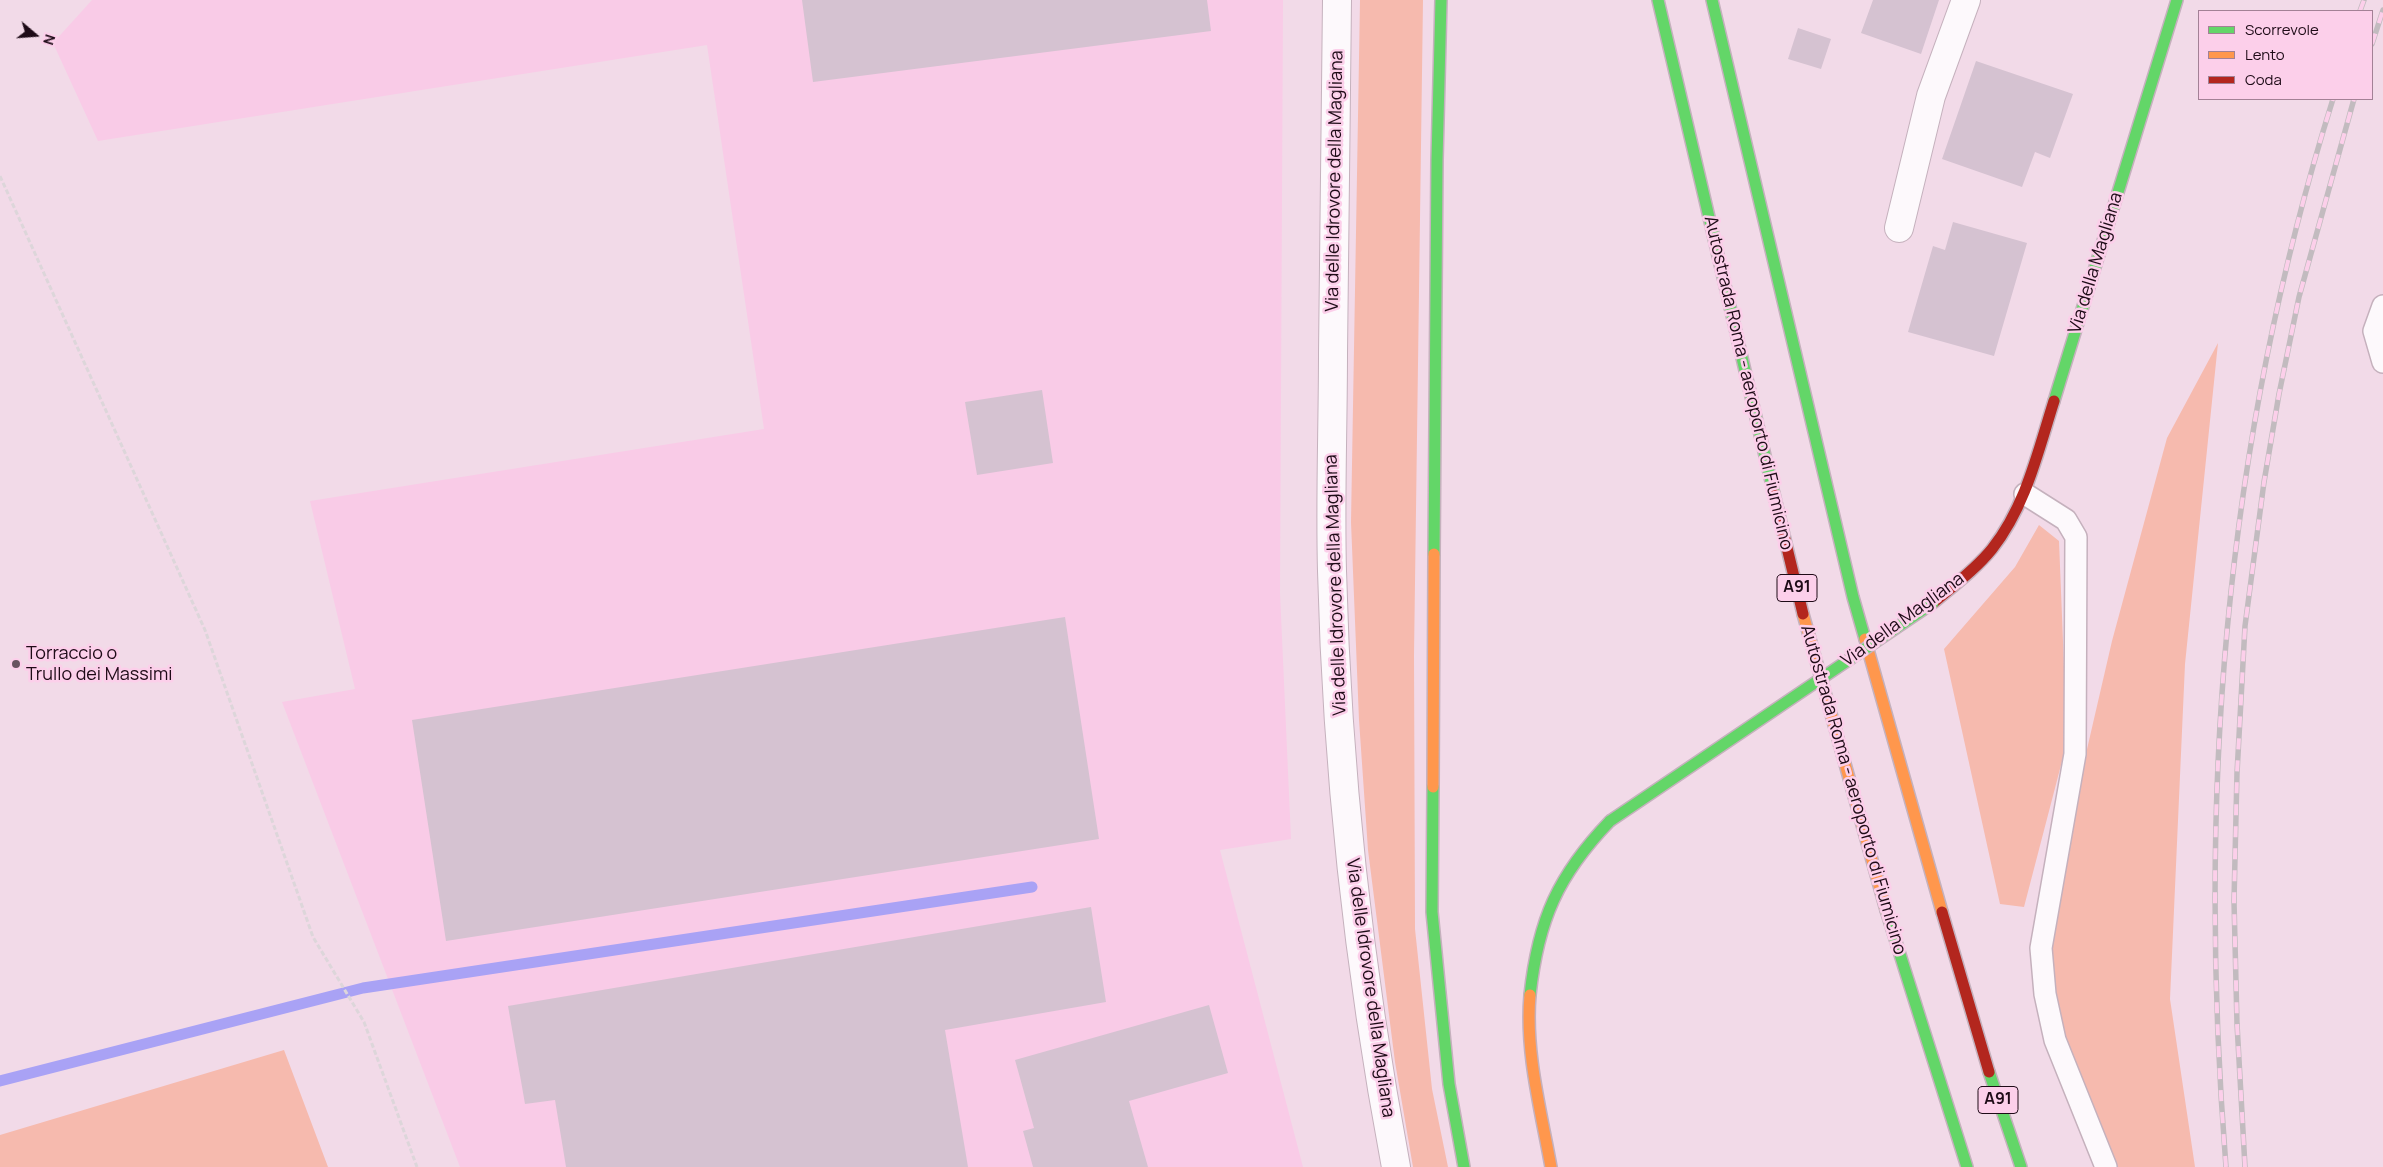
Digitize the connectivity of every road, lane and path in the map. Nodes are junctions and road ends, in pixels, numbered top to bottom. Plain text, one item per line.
1 (1337, 0) edge
2 (1441, 0) edge
3 (1658, 0) edge
4 (1712, 0) edge
5 (1966, 0) edge
6 (2177, 0) edge
7 (0, 176) edge
8 (1899, 228) dead end
9 (2383, 306) edge
10 (2383, 362) edge
11 (2025, 494) junction
12 (417, 1167) edge
13 (1396, 1167) edge
14 (1464, 1167) edge
15 (1551, 1167) edge
16 (1967, 1167) edge
17 (2021, 1167) edge
18 (2106, 1167) edge

1 - 13 street, Via delle Idrovore della Magliana
2 - 14 main road
3 - 16 main road, Autostrada Roma - aeroporto di Fiumicino / A91
4 - 17 main road, A91
5 - 8 street
6 - 11 main road, Via della Magliana
7 - 12 path
9 - 10 lane
11 - 15 main road, Via della Magliana, bridge
11 - 18 lane

